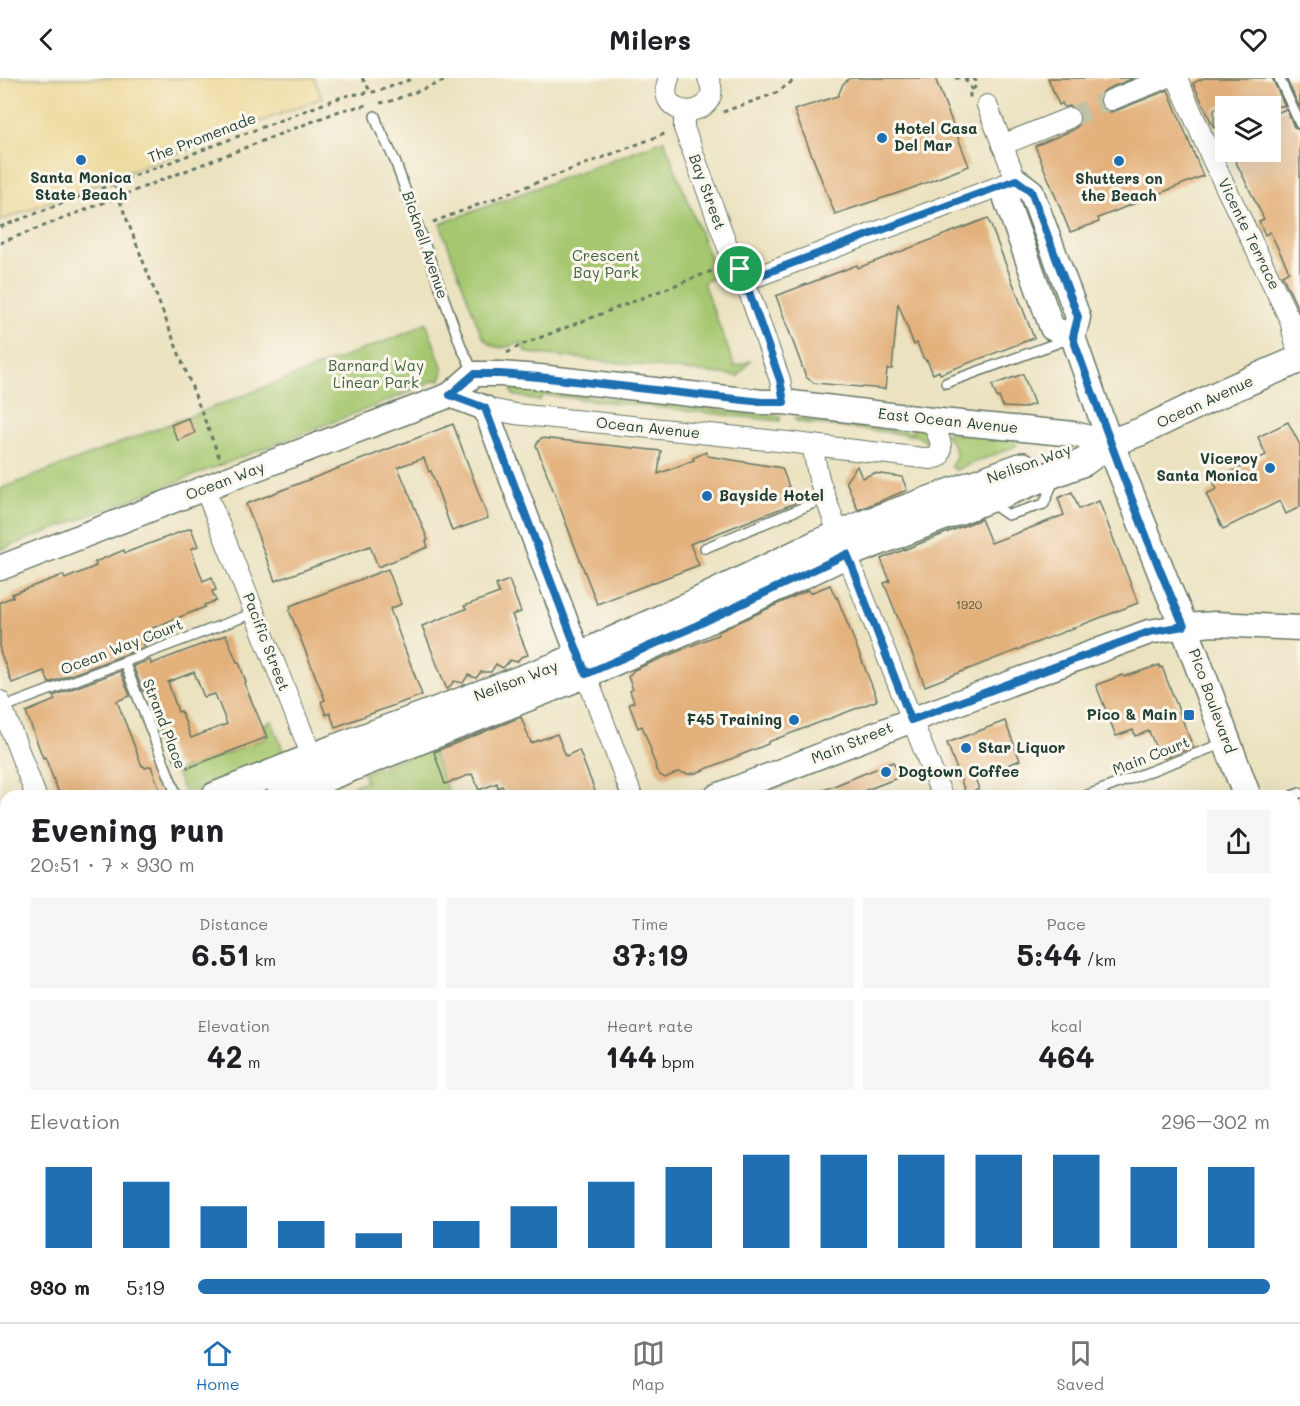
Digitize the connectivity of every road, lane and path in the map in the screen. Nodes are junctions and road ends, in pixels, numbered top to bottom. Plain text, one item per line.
1 (362, 78) edge
2 (414, 78) edge
3 (452, 78) edge
4 (669, 78) edge
5 (708, 78) edge
6 (797, 78) edge
7 (955, 78) edge
8 (1166, 78) edge
9 (1177, 78) edge
10 (1279, 78) edge
11 (964, 79) edge
12 (972, 90) junction
13 (371, 92) junction
14 (1111, 100) tunnel mouth
15 (987, 105) joint
16 (684, 112) junction
17 (717, 114) dead end
18 (375, 116) dead end
19 (1069, 118) tunnel mouth
20 (1300, 124) edge
21 (669, 132) dead end
22 (1002, 144) junction
23 (1016, 180) junction
24 (114, 184) junction
25 (119, 197) junction
26 (433, 222) dead end
27 (0, 227) edge
28 (0, 243) edge
29 (1057, 260) junction
30 (717, 269) dead end
31 (1031, 270) junction
32 (749, 279) junction
33 (1073, 337) junction
34 (506, 354) dead end
35 (1300, 359) edge
36 (474, 374) junction
37 (946, 383) dead end
38 (450, 395) junction
39 (784, 402) junction
40 (485, 408) junction
41 (931, 420) junction
42 (1110, 443) junction
43 (812, 445) junction
44 (221, 463) dead end
45 (205, 489) junction
46 (826, 498) junction
47 (843, 544) junction
48 (705, 548) dead end
49 (0, 568) edge
50 (254, 613) junction
51 (1184, 626) junction
52 (1300, 628) edge
53 (124, 662) junction
54 (583, 666) junction
55 (1, 704) edge
56 (911, 720) junction
57 (1227, 742) junction
58 (317, 777) edge
59 (34, 790) edge
60 (175, 790) edge
61 (247, 790) edge
62 (292, 790) edge
63 (630, 790) edge
64 (732, 790) edge
65 (940, 790) edge
66 (1102, 790) edge
67 (1245, 790) edge

1 - 13 path
2 - 13 path, The Promenade
3 - 25 path
4 - 16 street
5 - 16 street
6 - 17 path
7 - 11 path
8 - 14 street
9 - 35 street, Vicente Terrace
10 - 20 lane
11 - 12 path
11 - 12 path
12 - 15 path
13 - 24 path, The Promenade
15 - 22 street, Pico Boulevard
16 - 32 street, Bay Street
18 - 36 lane, Bicknell Avenue
19 - 22 street
21 - 26 path
22 - 23 street, Pico Boulevard
23 - 29 street, Pico Boulevard
23 - 31 street
23 - 32 street
24 - 25 path
24 - 27 path, The Promenade
25 - 28 path
25 - 44 path
29 - 31 street
29 - 33 street, Pico Boulevard
30 - 34 path
31 - 33 street
32 - 39 street, Bay Street
33 - 37 lane
33 - 42 street, Pico Boulevard
35 - 42 main road, Ocean Avenue
36 - 38 street, Ocean Way
36 - 39 street
38 - 40 street
38 - 45 street, Ocean Way
39 - 41 street, East Ocean Avenue
40 - 43 street, Ocean Avenue
40 - 54 street
41 - 42 street, East Ocean Avenue
41 - 43 street, Ocean Avenue
42 - 47 main road, Neilson Way
42 - 47 main road, Neilson Way
42 - 51 main road, Pico Boulevard
43 - 46 street
45 - 49 street, Ocean Way
45 - 50 street, Pacific Street
46 - 47 street
46 - 48 lane
47 - 54 main road, Neilson Way
47 - 56 street
50 - 53 lane, Ocean Way Court
50 - 58 street, Pacific Street
51 - 52 street, Main Street
51 - 56 street, Main Street
51 - 57 main road, Pico Boulevard
53 - 55 lane, Ocean Way Court
53 - 60 lane, Strand Place
54 - 58 main road, Neilson Way
54 - 63 street
55 - 59 street
56 - 64 street, Main Street
56 - 65 street
57 - 66 lane, Main Court
57 - 67 main road, Pico Boulevard
58 - 61 main road, Neilson Way
58 - 62 main road, Neilson Way

